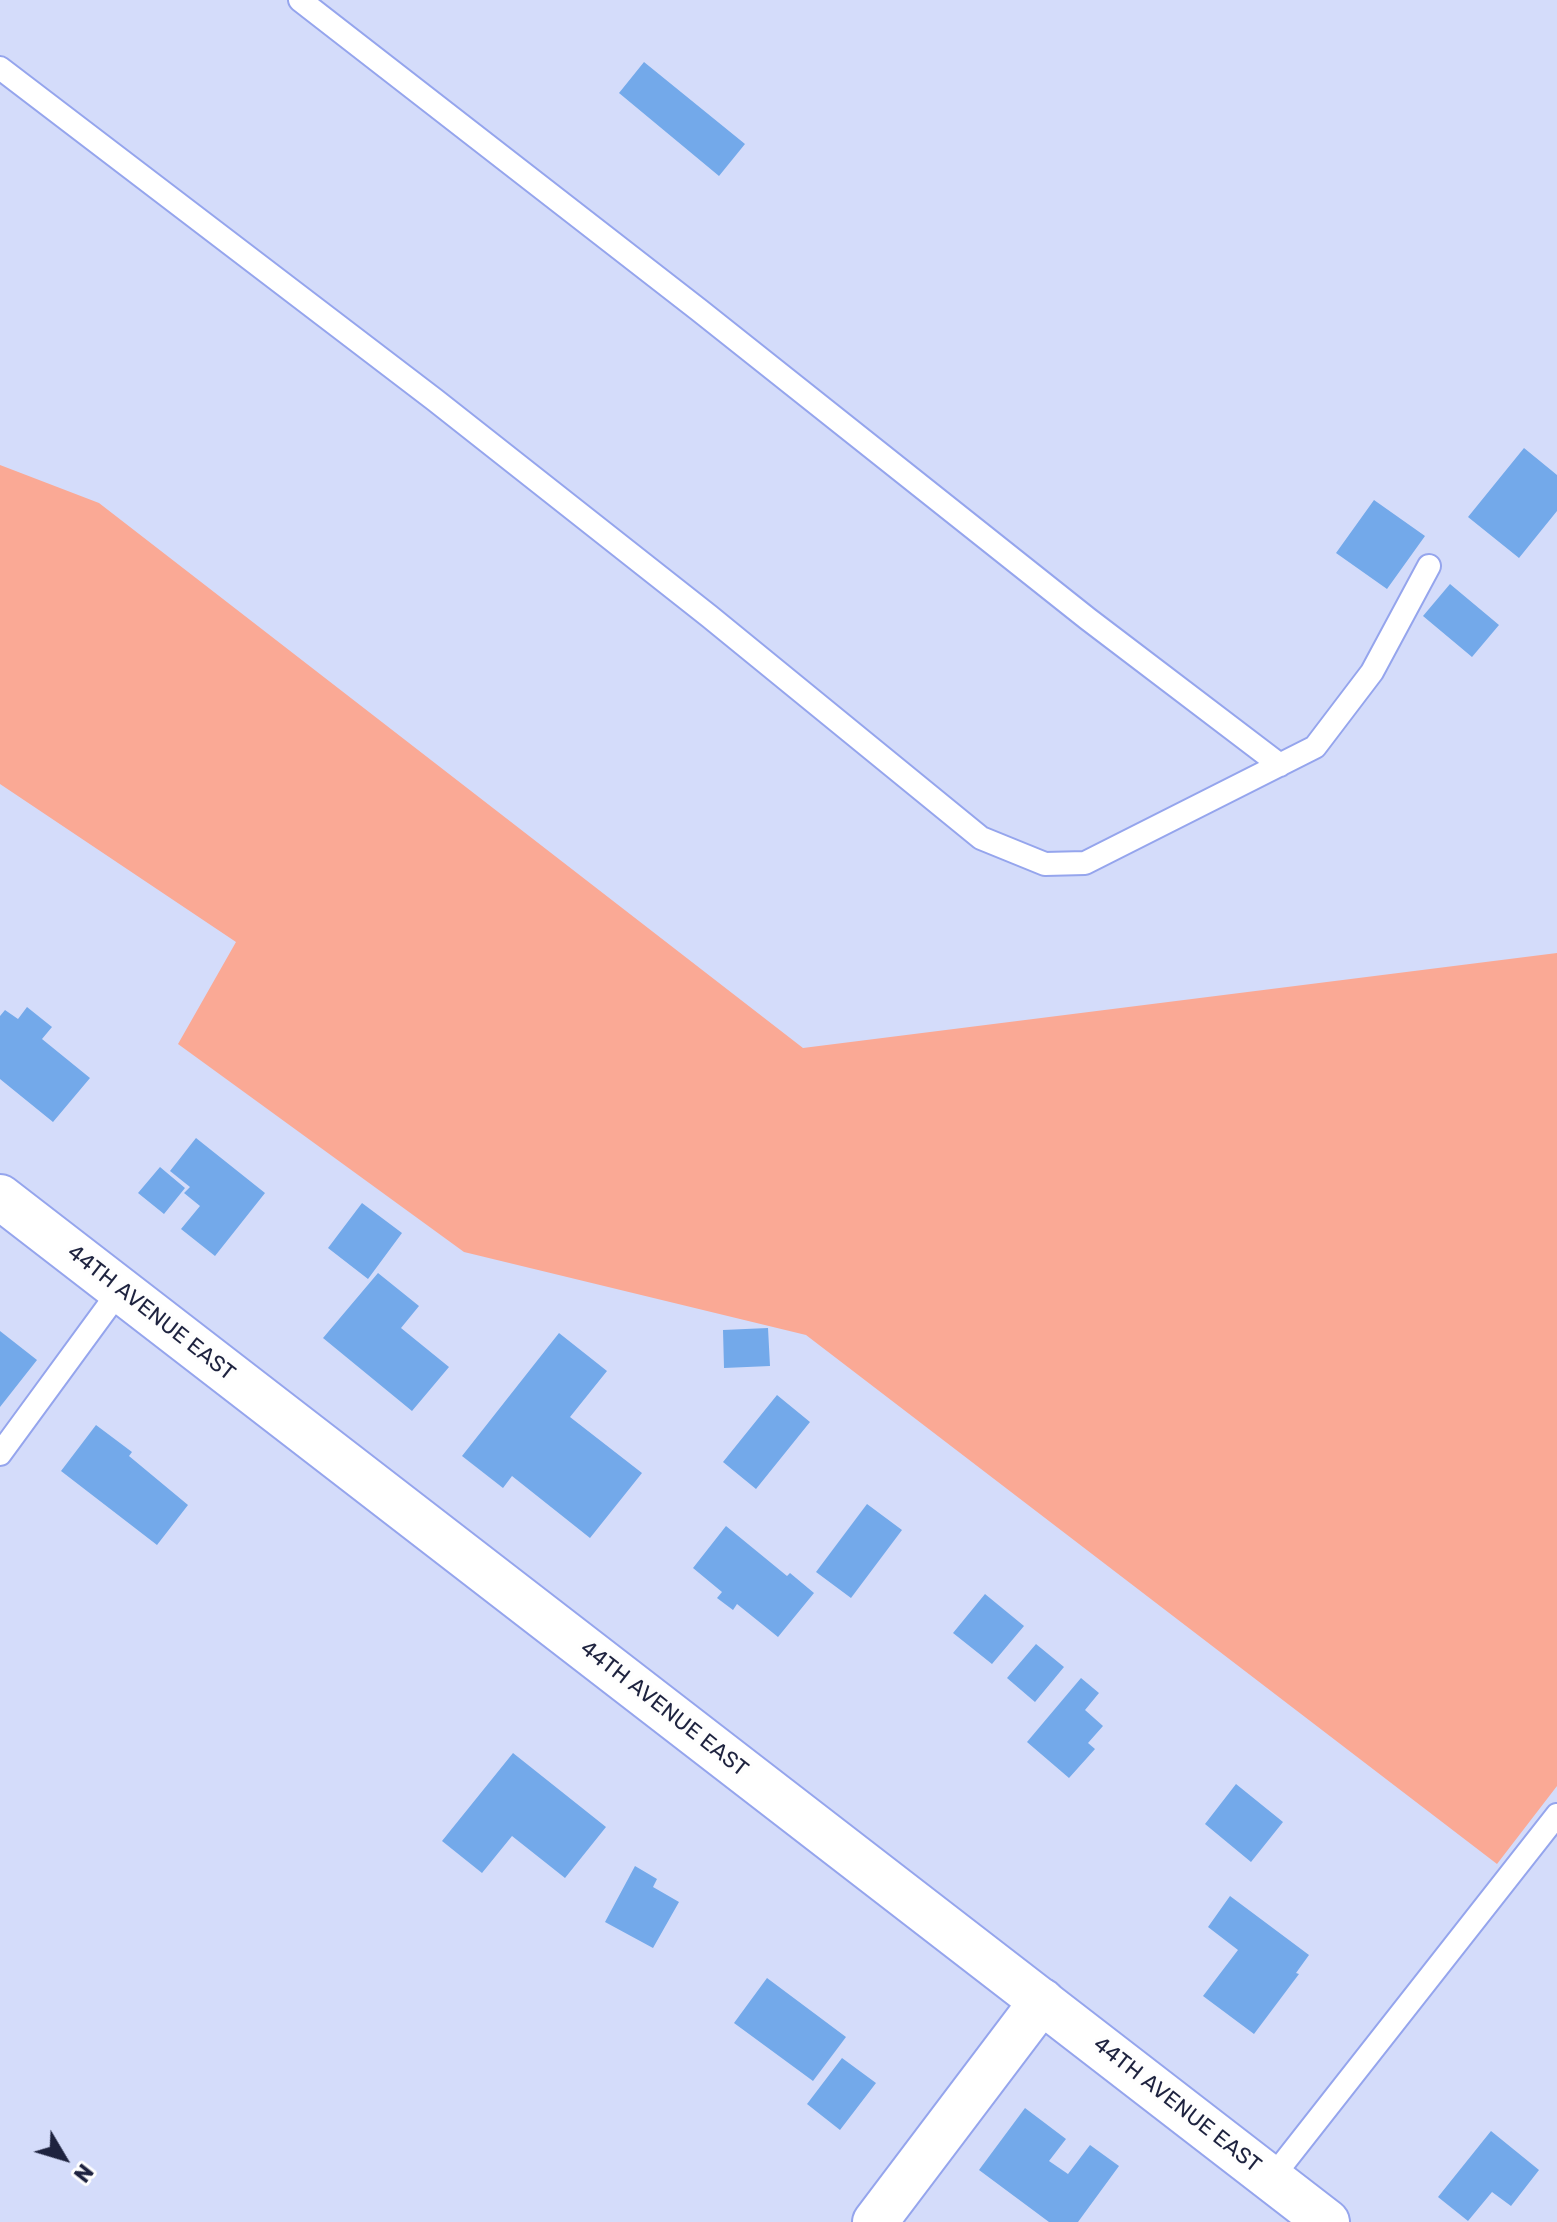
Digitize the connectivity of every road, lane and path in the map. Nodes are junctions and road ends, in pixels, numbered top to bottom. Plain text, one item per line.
1 (300, 0) edge
2 (0, 68) edge
3 (1429, 566) dead end
4 (1280, 765) junction
5 (0, 1197) edge
6 (120, 1290) junction
7 (0, 1454) edge
8 (1557, 1815) edge
9 (1042, 2001) junction
10 (1271, 2179) junction
11 (875, 2222) edge
12 (1327, 2222) edge

1 - 4 lane
2 - 4 lane
3 - 4 lane
5 - 6 street, 44TH AVENUE EAST
6 - 7 lane
6 - 9 street, 44TH AVENUE EAST
8 - 10 lane
9 - 10 street, 44TH AVENUE EAST
9 - 11 street
10 - 12 street, 44TH AVENUE EAST

